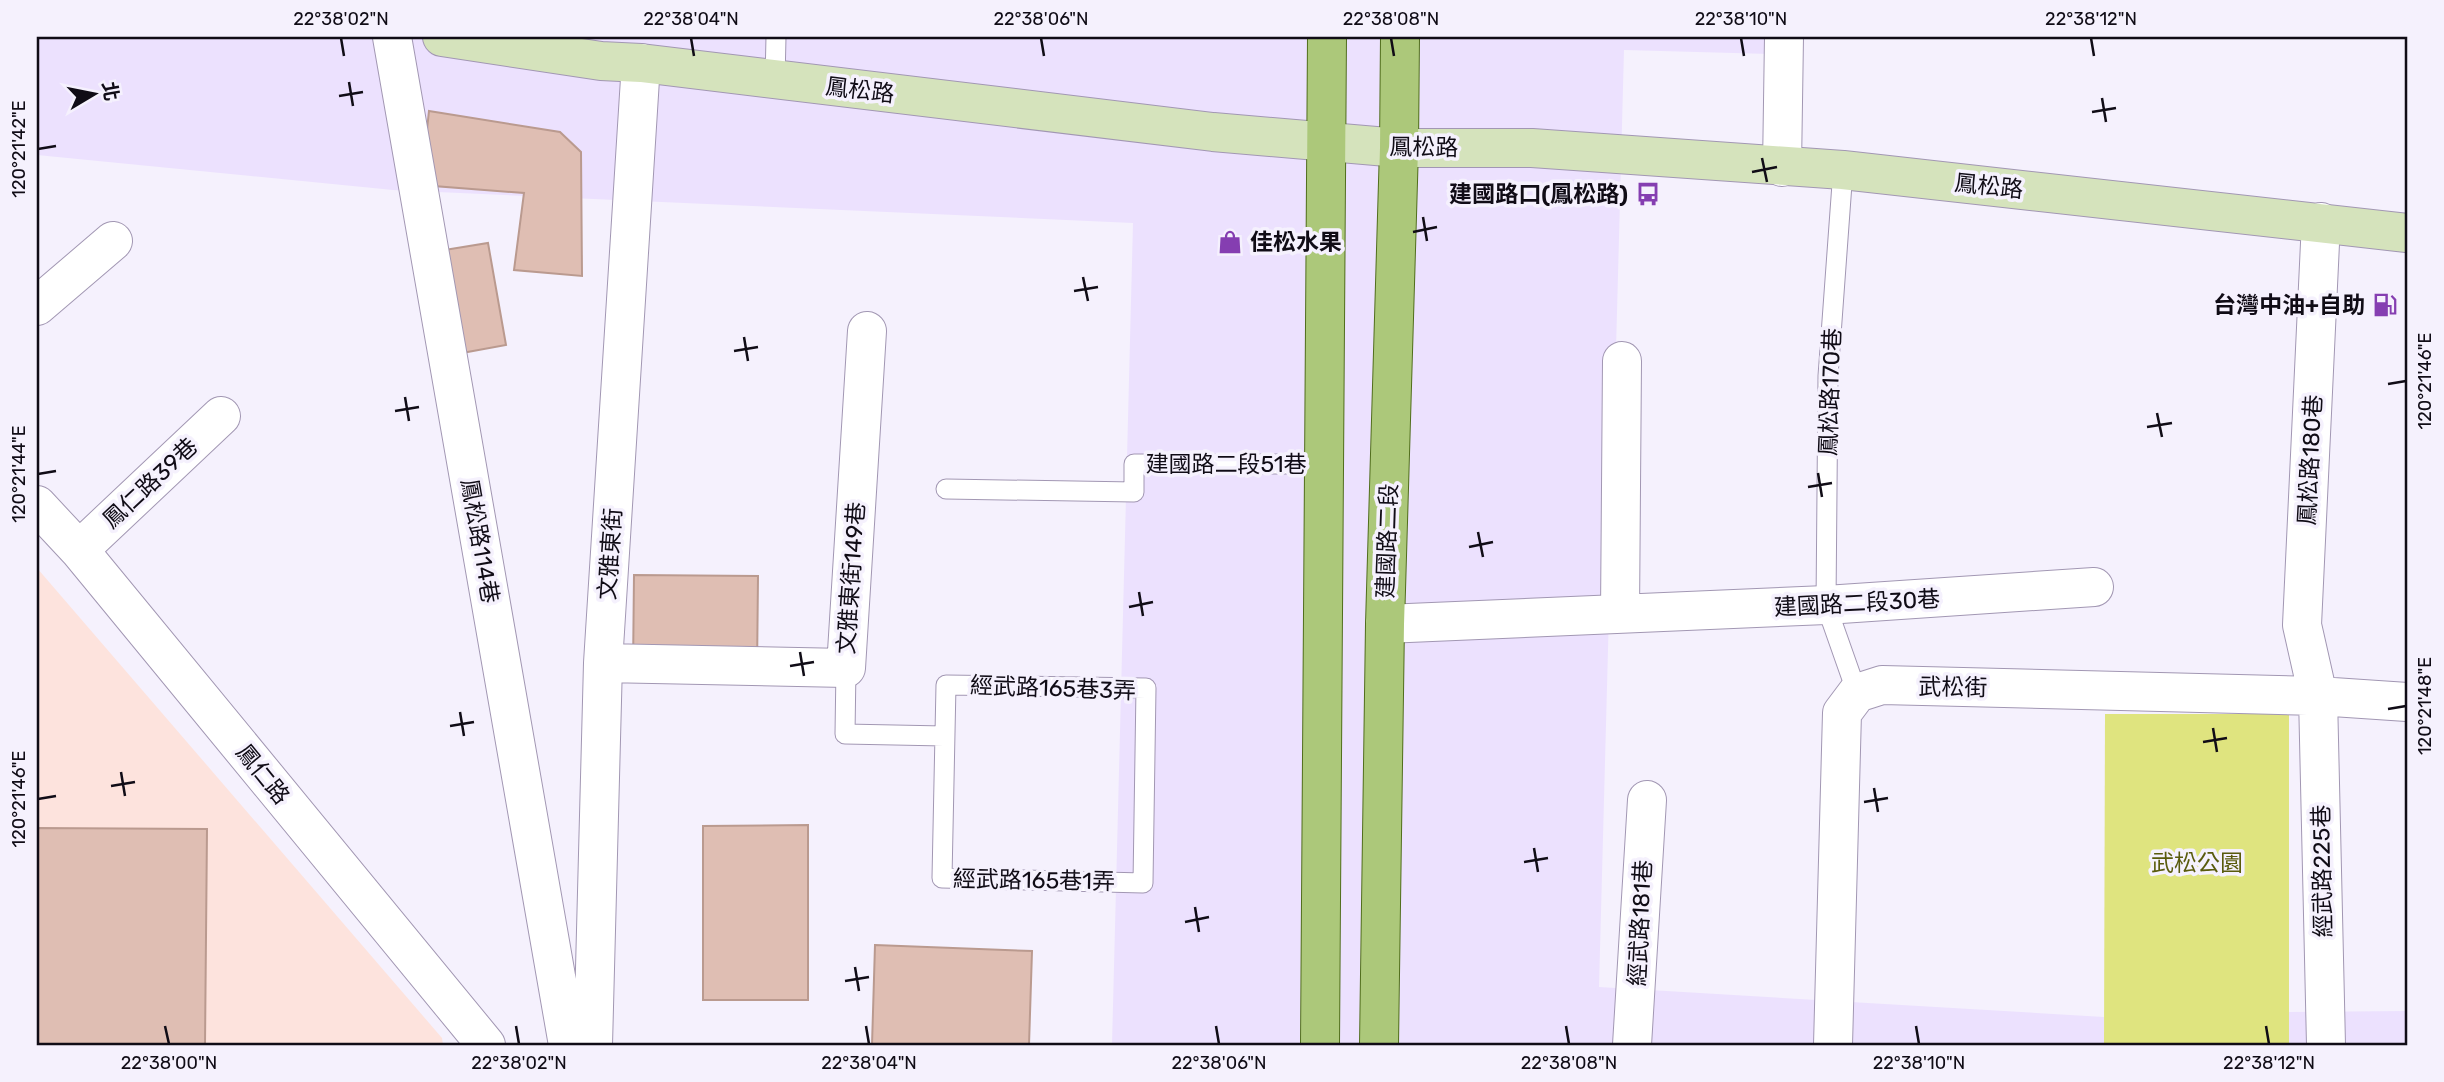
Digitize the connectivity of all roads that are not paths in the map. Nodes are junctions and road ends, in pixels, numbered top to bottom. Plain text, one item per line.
1 (392, 37) edge
2 (442, 37) edge
3 (776, 37) edge
4 (1327, 37) edge
5 (1399, 37) edge
6 (1784, 37) edge
7 (601, 49) edge
8 (641, 63) junction
9 (775, 79) junction
10 (1326, 141) junction
11 (1399, 148) junction
12 (1782, 167) junction
13 (1843, 170) junction
14 (2321, 222) junction
15 (2407, 233) edge
16 (113, 241) dead end
17 (37, 306) edge
18 (867, 331) dead end
19 (1622, 361) dead end
20 (221, 416) dead end
21 (1324, 464) junction
22 (946, 489) dead end
23 (37, 505) edge
24 (79, 550) junction
25 (2094, 587) dead end
26 (1826, 605) junction
27 (1620, 614) junction
28 (1385, 624) junction
29 (603, 663) junction
30 (845, 668) junction
31 (1857, 694) junction
32 (2318, 696) junction
33 (2407, 702) edge
34 (944, 736) junction
35 (1647, 800) dead end
36 (1143, 883) joint
37 (486, 1045) edge
38 (568, 1045) edge
39 (593, 1045) edge
40 (1320, 1045) edge
41 (1379, 1045) edge
42 (1632, 1045) edge
43 (1833, 1045) edge
44 (2326, 1045) edge

1 - 38 street, 鳳松路114巷
2 - 7 street, 鳳松路
3 - 9 lane
4 - 10 main road
5 - 11 main road, 建國路二段
6 - 12 street
7 - 8 street, 鳳松路
8 - 9 street, 鳳松路
8 - 29 street, 文雅東街
9 - 10 street, 鳳松路
10 - 11 street, 鳳松路
10 - 21 main road
11 - 12 street, 鳳松路
11 - 28 main road, 建國路二段
12 - 13 street, 鳳松路
13 - 14 street, 鳳松路
13 - 26 lane, 鳳松路170巷
14 - 15 street, 鳳松路
14 - 32 street, 鳳松路180巷
16 - 17 street
18 - 30 street, 文雅東街149巷
19 - 27 street
20 - 24 street, 鳳仁路39巷
21 - 22 lane, 建國路二段51巷
21 - 40 main road
23 - 24 street, 鳳仁路
24 - 37 street, 鳳仁路
25 - 26 street, 建國路二段30巷
26 - 27 street, 建國路二段30巷
26 - 31 lane, 鳳松路170巷
27 - 28 street, 建國路二段30巷
28 - 41 main road, 建國路二段
29 - 30 street, 文雅東街149巷
29 - 39 street, 文雅東街
30 - 34 lane
31 - 32 street, 武松街
31 - 43 street
32 - 33 street, 武松街
32 - 44 street, 經武路225巷
34 - 36 lane, 經武路165巷1弄
34 - 36 lane, 經武路165巷3弄
35 - 42 street, 經武路181巷

